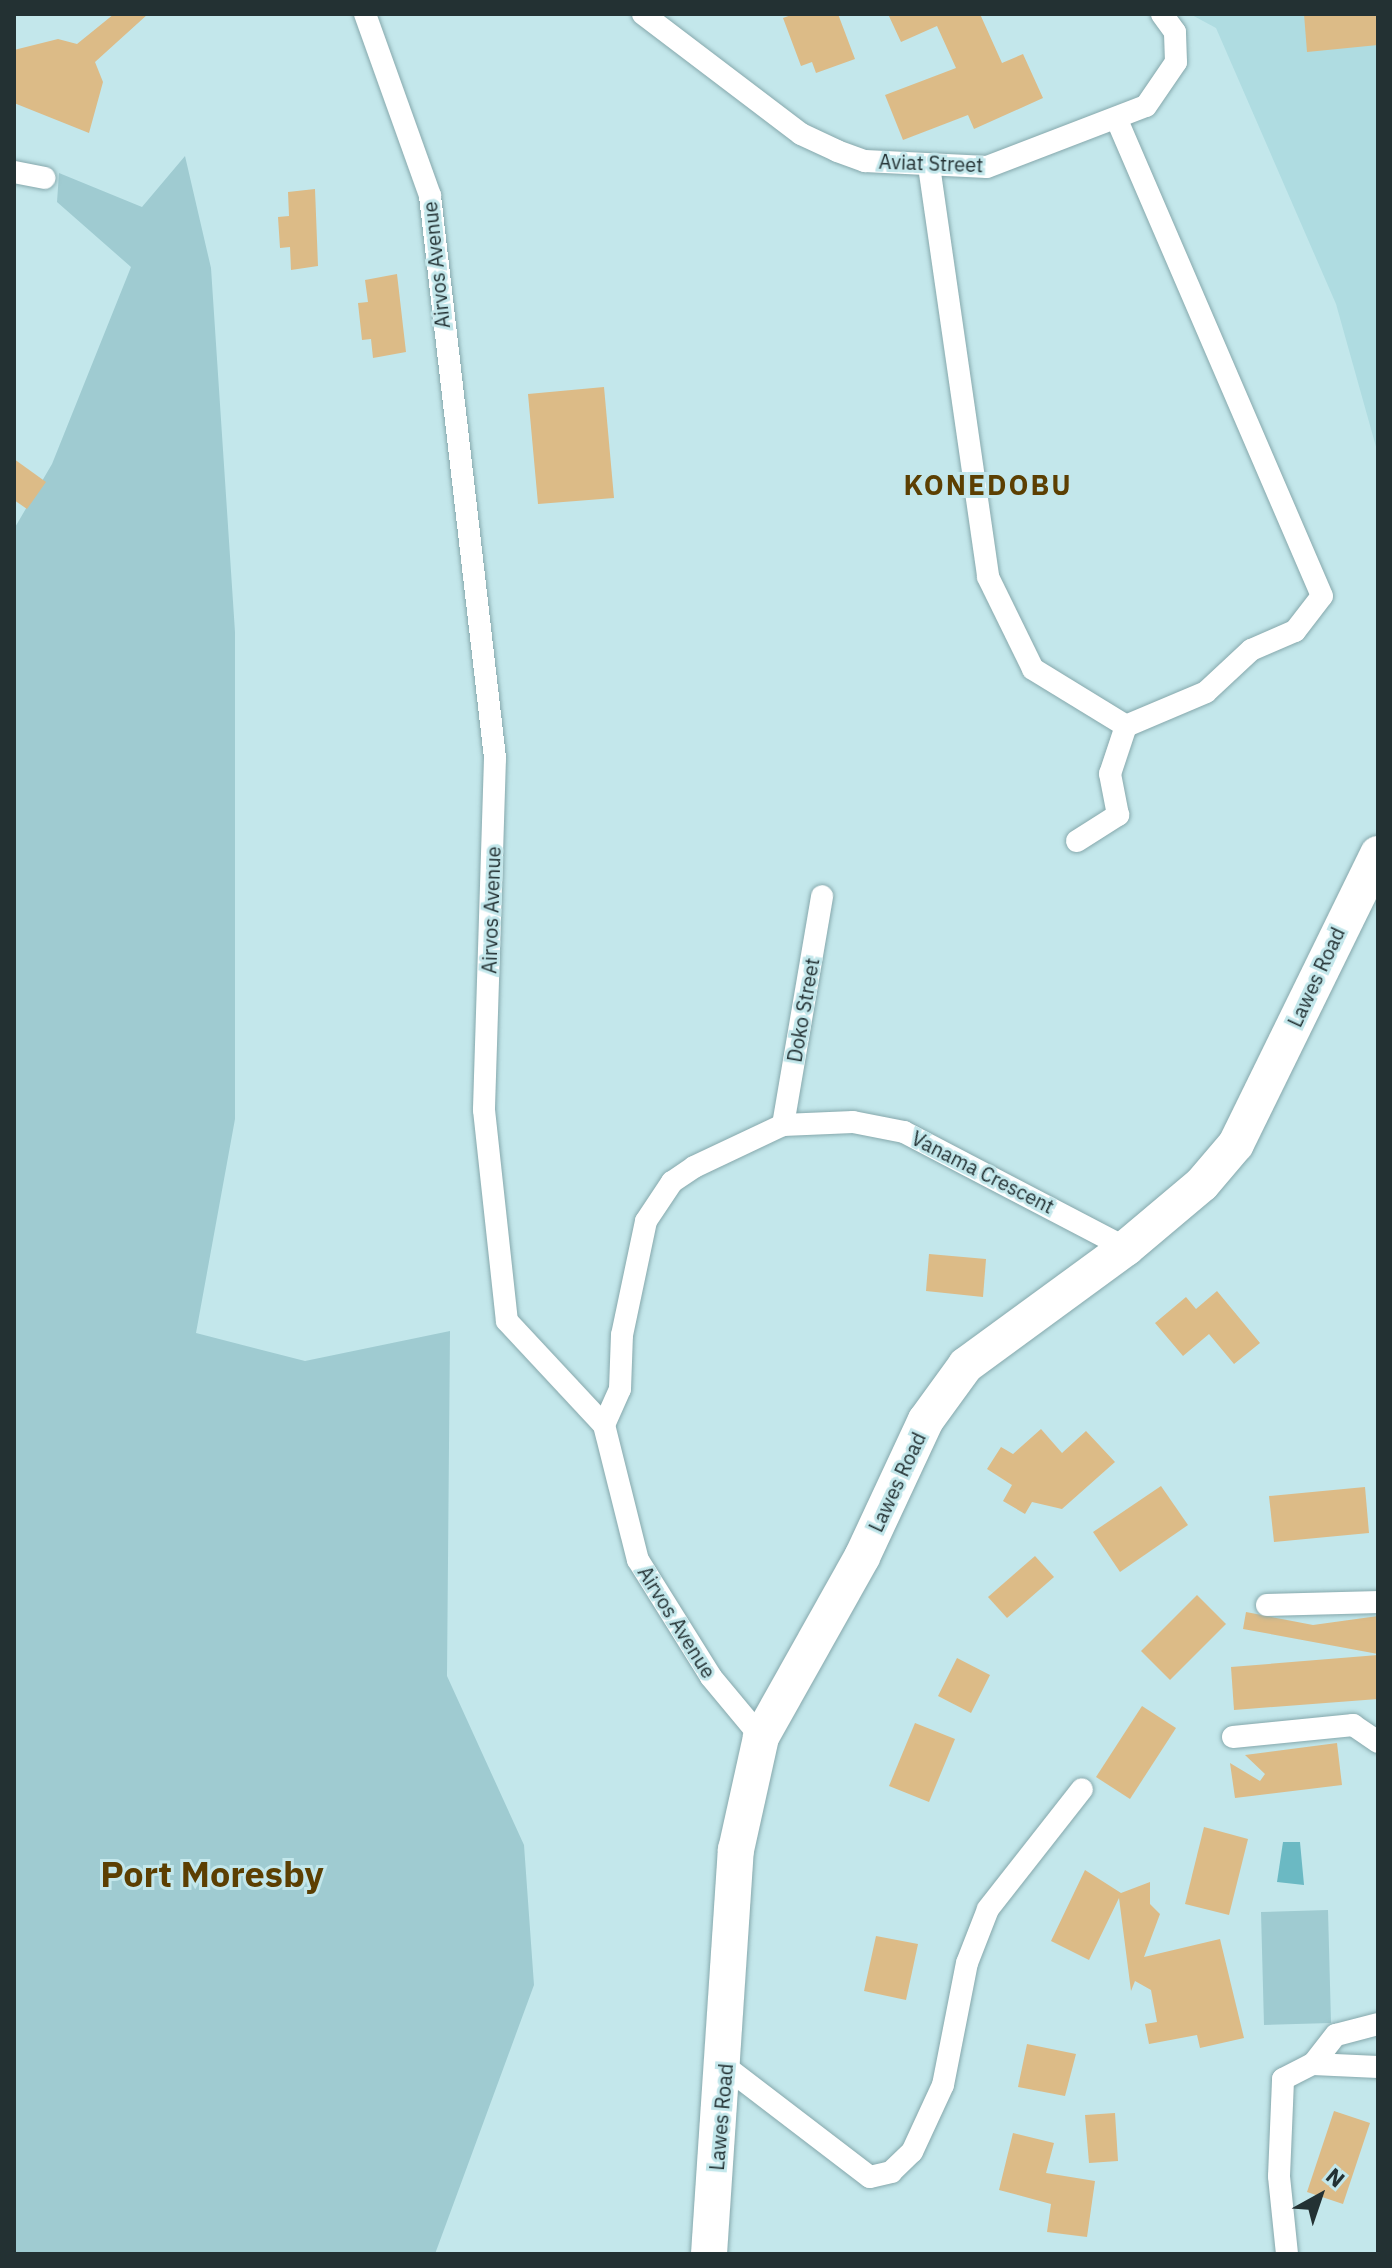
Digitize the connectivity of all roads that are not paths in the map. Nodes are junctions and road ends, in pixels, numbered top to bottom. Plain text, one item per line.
1 (365, 14) edge
2 (643, 14) edge
3 (1162, 14) edge
4 (1117, 120) junction
5 (929, 166) junction
6 (14, 172) edge
7 (44, 178) dead end
8 (1126, 726) junction
9 (1077, 841) dead end
10 (1378, 854) edge
11 (822, 896) dead end
12 (783, 1125) junction
13 (1126, 1248) junction
14 (604, 1425) junction
15 (1378, 1602) edge
16 (1267, 1605) dead end
17 (761, 1737) junction
18 (1233, 1737) dead end
19 (1378, 1742) edge
20 (1082, 1789) dead end
21 (1378, 2024) edge
22 (1313, 2064) junction
23 (726, 2067) junction
24 (1378, 2067) edge
25 (709, 2254) edge
26 (1287, 2254) edge

1 - 14 street, Airvos Avenue
2 - 5 street, Aviat Street
3 - 4 street, Aviat Street
4 - 5 street, Aviat Street
4 - 8 street
5 - 8 street
6 - 7 street
8 - 9 street
10 - 13 main road, Lawes Road
11 - 12 street, Doko Street
12 - 13 street, Vanama Crescent
12 - 14 street, Vanama Crescent
13 - 17 main road, Lawes Road
14 - 17 street, Airvos Avenue
15 - 16 street
17 - 23 main road, Lawes Road
18 - 19 street
20 - 23 street
21 - 22 street
22 - 24 street
22 - 26 street
23 - 25 main road, Lawes Road

